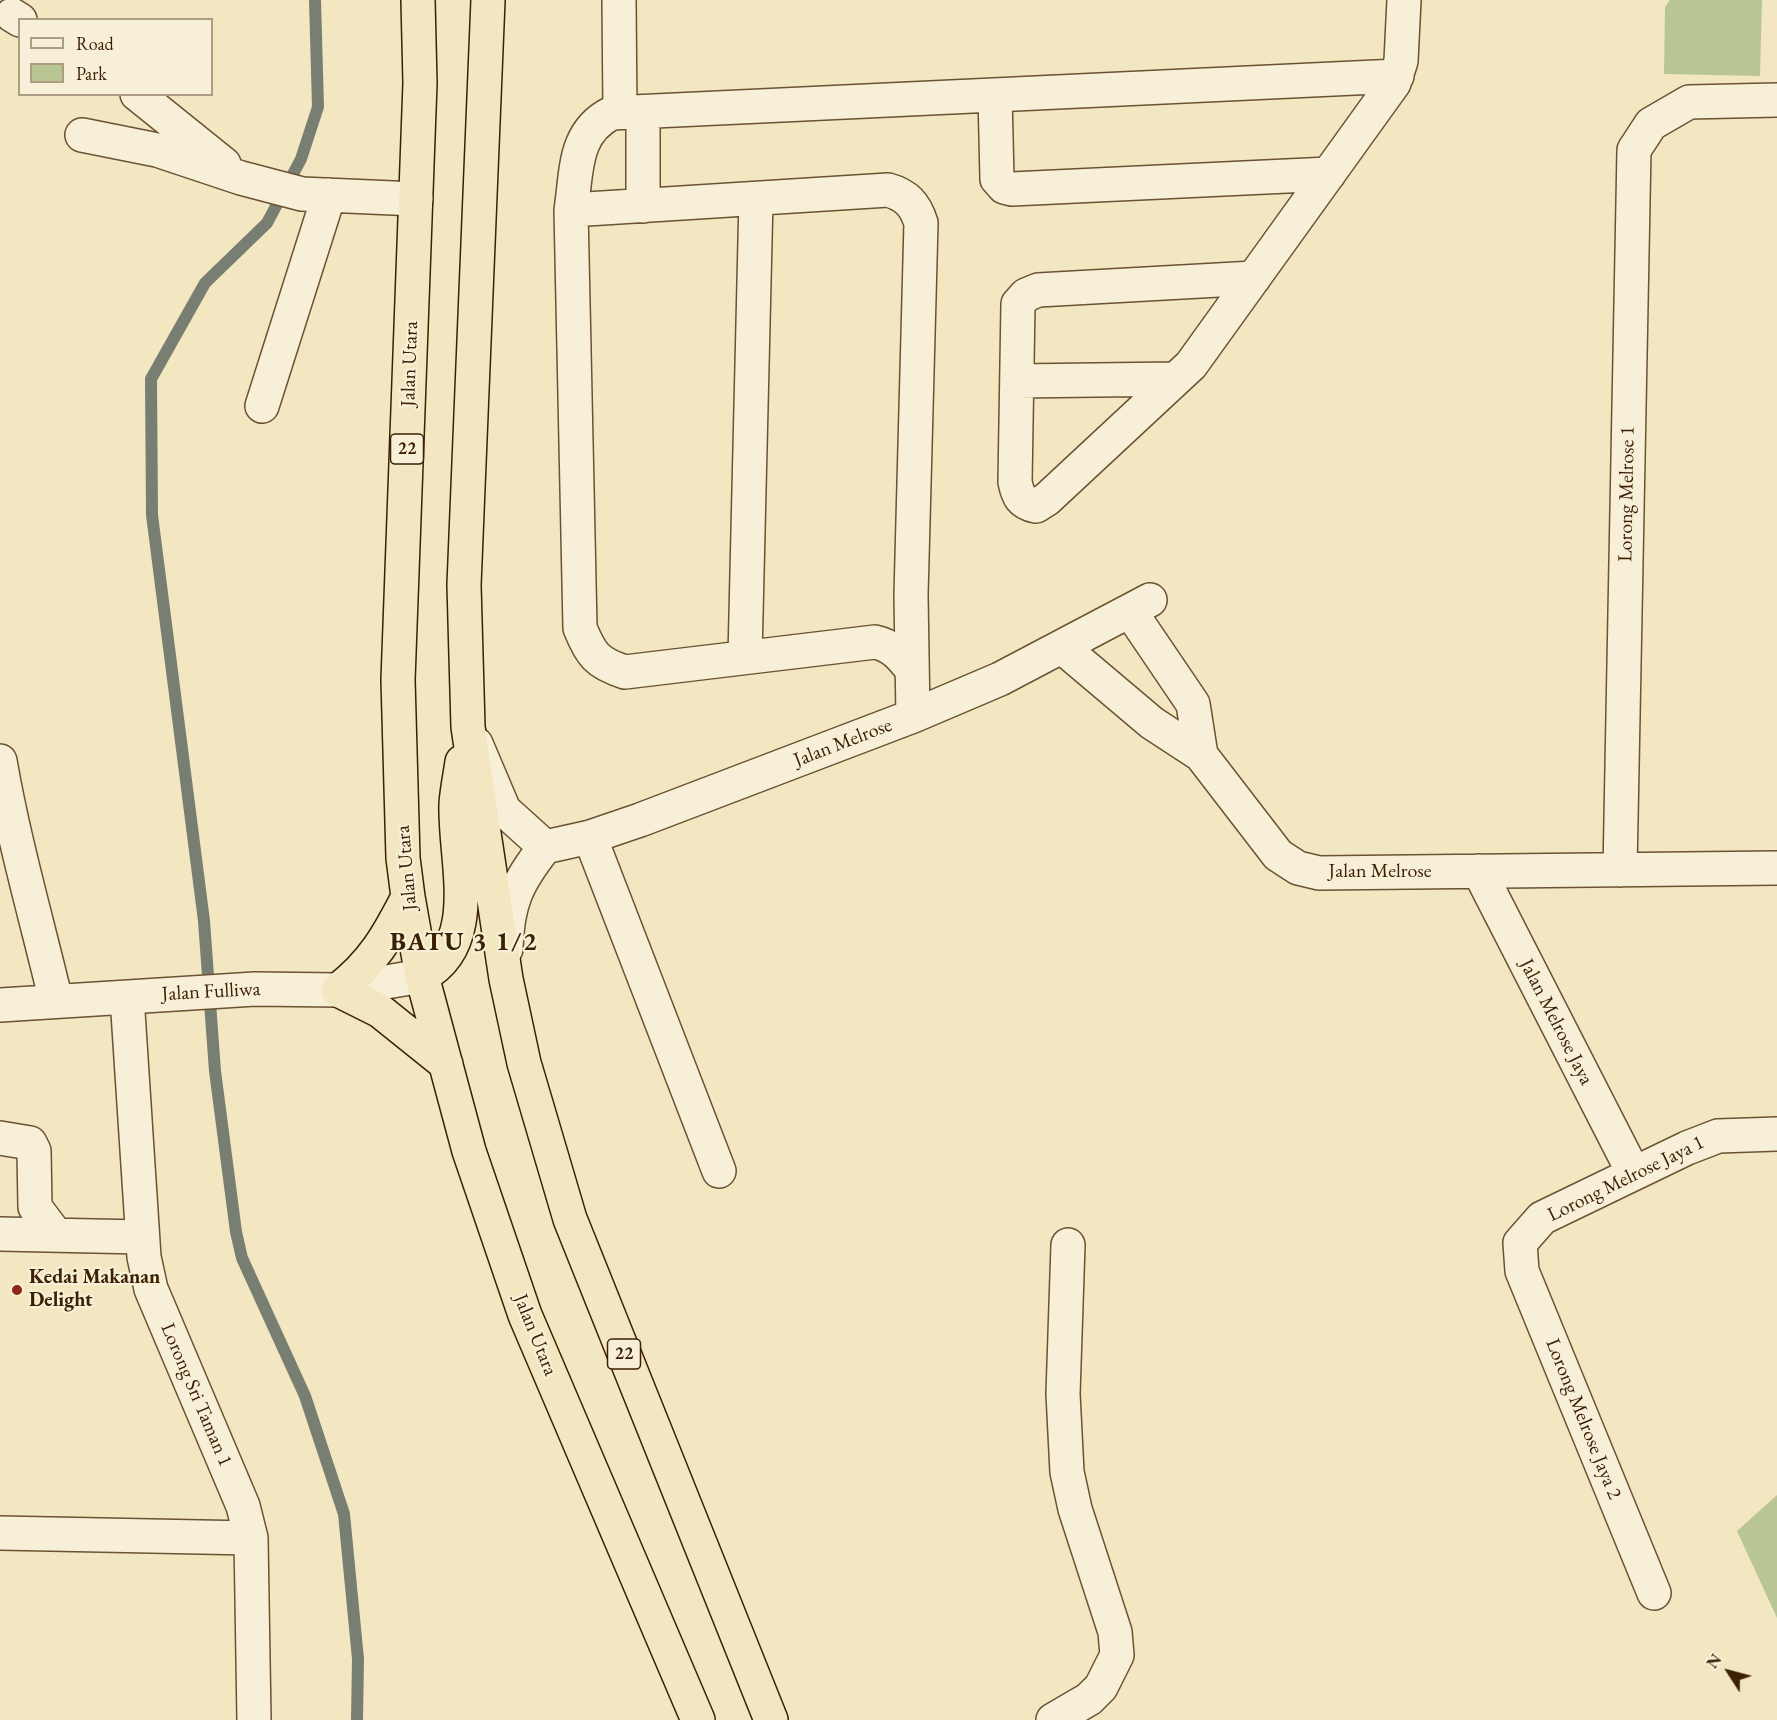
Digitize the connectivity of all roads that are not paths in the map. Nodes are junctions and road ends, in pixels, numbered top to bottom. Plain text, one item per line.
1 (418, 0) edge
2 (488, 0) edge
3 (620, 0) edge
4 (1404, 0) edge
5 (1397, 76) junction
6 (995, 95) junction
7 (140, 96) edge
8 (1777, 100) edge
9 (631, 112) junction
10 (82, 135) dead end
11 (1329, 174) junction
12 (254, 181) junction
13 (316, 195) junction
14 (416, 199) junction
15 (756, 199) junction
16 (643, 206) junction
17 (571, 210) junction
18 (1254, 278) junction
19 (1176, 379) junction
20 (1017, 381) junction
21 (262, 406) dead end
22 (911, 595) junction
23 (857, 642) junction
24 (1062, 647) junction
25 (745, 656) junction
26 (912, 670) junction
27 (913, 716) junction
28 (468, 727) junction
29 (1201, 755) junction
30 (0, 761) edge
31 (6, 825) edge
32 (590, 837) junction
33 (545, 847) junction
34 (1777, 868) edge
35 (1620, 870) junction
36 (1479, 871) junction
37 (408, 897) junction
38 (422, 976) junction
39 (506, 979) junction
40 (338, 990) junction
41 (127, 997) junction
42 (56, 1001) junction
43 (0, 1005) edge
44 (446, 1064) junction
45 (1777, 1134) edge
46 (0, 1138) edge
47 (719, 1171) dead end
48 (1634, 1172) junction
49 (0, 1234) edge
50 (56, 1235) junction
51 (142, 1237) junction
52 (1520, 1243) joint
53 (1068, 1245) dead end
54 (0, 1533) edge
55 (252, 1538) junction
56 (1654, 1593) dead end
57 (254, 1720) edge
58 (698, 1720) edge
59 (771, 1720) edge
60 (1053, 1720) edge

1 - 14 highway, Jalan Utara / 22
2 - 28 highway, 22
3 - 9 street
4 - 5 street
5 - 6 street
5 - 11 street
6 - 9 street
6 - 11 street
7 - 12 street
8 - 35 street, Lorong Melrose 1
9 - 16 street
9 - 17 street
10 - 12 street
11 - 18 street
12 - 13 street
13 - 14 street
13 - 21 street
14 - 37 highway, Jalan Utara / 22
15 - 16 street
15 - 22 street
15 - 25 street
16 - 17 street
17 - 25 street
18 - 19 street
18 - 20 street
19 - 20 street
19 - 20 street
22 - 23 street
22 - 26 street
23 - 25 street
23 - 26 street
24 - 27 street, Jalan Melrose
24 - 29 street
24 - 29 street, Jalan Melrose
26 - 27 street
27 - 32 street, Jalan Melrose
28 - 33 street
28 - 38 highway
28 - 39 highway, 22
29 - 36 street, Jalan Melrose
30 - 31 street
31 - 42 street
32 - 33 street, Jalan Melrose
32 - 47 street
33 - 39 street
34 - 35 street, Jalan Melrose
35 - 36 street, Jalan Melrose
36 - 48 street, Jalan Melrose Jaya
37 - 38 highway, Jalan Utara / 22
37 - 40 highway
38 - 40 street, Jalan Fulliwa
38 - 44 highway, Jalan Utara / 22
39 - 59 highway, 22
40 - 41 street, Jalan Fulliwa
40 - 44 highway
41 - 42 street, Jalan Fulliwa
41 - 51 street, Lorong Sri Taman 1
42 - 43 street, Jalan Fulliwa
44 - 58 highway, Jalan Utara / 22
45 - 48 street, Lorong Melrose Jaya 1
46 - 50 street
48 - 52 street, Lorong Melrose Jaya 1
49 - 50 street
50 - 51 street
51 - 55 street, Lorong Sri Taman 1
52 - 56 street, Lorong Melrose Jaya 2
53 - 60 street
54 - 55 street
55 - 57 street, Lorong Sri Taman 1

